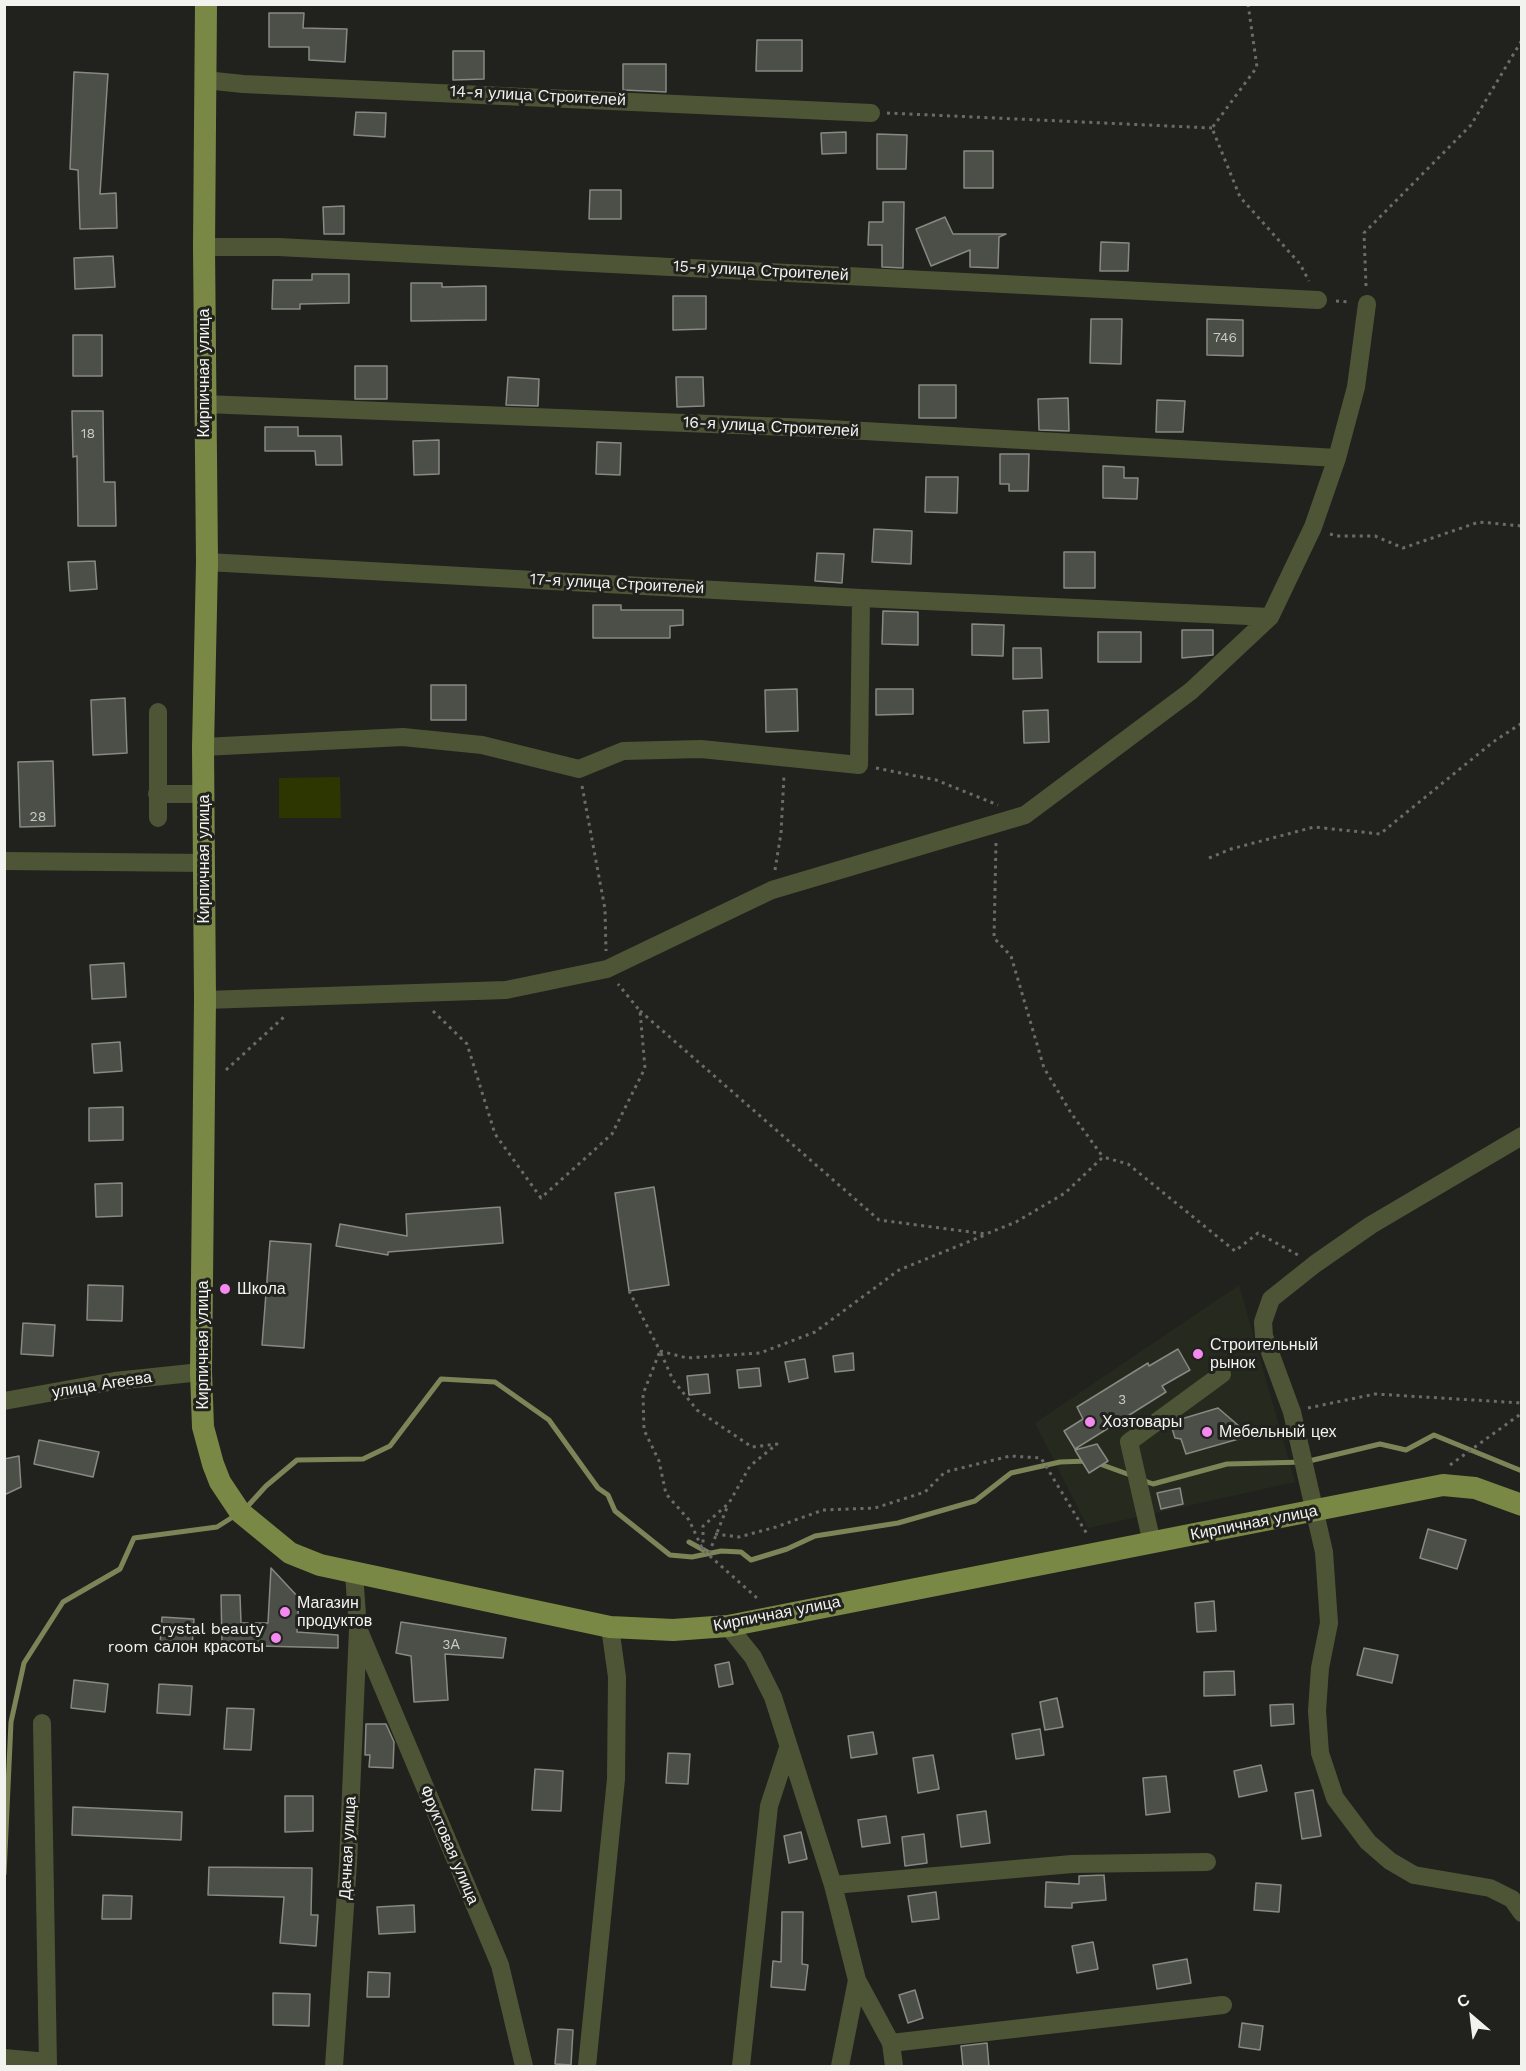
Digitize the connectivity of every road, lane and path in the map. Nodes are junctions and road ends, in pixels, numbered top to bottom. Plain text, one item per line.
1 (206, 4) edge
2 (1248, 4) edge
3 (1521, 40) edge
4 (205, 80) junction
5 (871, 113) joint
6 (1212, 128) junction
7 (204, 247) junction
8 (1318, 300) junction
9 (1366, 304) junction
10 (204, 404) junction
11 (1337, 458) junction
12 (1521, 526) edge
13 (1313, 527) junction
14 (207, 562) junction
15 (861, 598) junction
16 (1270, 617) junction
17 (158, 712) dead end
18 (1521, 723) edge
19 (203, 747) junction
20 (785, 756) junction
21 (859, 765) junction
22 (157, 794) junction
23 (203, 794) junction
24 (1025, 815) junction
25 (158, 818) dead end
26 (996, 824) junction
27 (1209, 858) dead end
28 (4, 861) edge
29 (204, 863) junction
30 (772, 890) junction
31 (414, 993) junction
32 (306, 997) junction
33 (205, 1000) junction
34 (640, 1011) dead end
35 (205, 1089) junction
36 (1521, 1136) edge
37 (1103, 1157) junction
38 (582, 1159) dead end
39 (986, 1234) junction
40 (1315, 1264) junction
41 (629, 1291) dead end
42 (660, 1351) junction
43 (201, 1372) junction
44 (1222, 1374) dead end
45 (4, 1401) edge
46 (1521, 1403) edge
47 (1292, 1412) junction
48 (1521, 1413) edge
49 (1442, 1470) dead end
50 (729, 1503) junction
51 (1521, 1504) edge
52 (1313, 1513) junction
53 (715, 1534) junction
54 (1152, 1543) junction
55 (703, 1550) junction
56 (709, 1553) junction
57 (1099, 1553) junction
58 (354, 1573) junction
59 (764, 1617) junction
60 (728, 1626) junction
61 (610, 1627) junction
62 (358, 1629) junction
63 (42, 1723) dead end
64 (788, 1748) junction
65 (1207, 1862) dead end
66 (833, 1886) junction
67 (1521, 1913) edge
68 (857, 1980) junction
69 (1223, 2006) dead end
70 (891, 2043) junction
71 (4, 2058) edge
72 (48, 2064) edge
73 (334, 2067) edge
74 (524, 2067) edge
75 (587, 2067) edge
76 (741, 2067) edge
77 (840, 2067) edge
78 (894, 2067) edge

1 - 4 main road, Кирпичная улица
2 - 6 path
3 - 9 path
4 - 5 street, 14-я улица Строителей
4 - 7 main road, Кирпичная улица
5 - 6 path
6 - 8 path
7 - 8 street, 15-я улица Строителей
7 - 10 main road, Кирпичная улица
8 - 9 path
9 - 11 street
10 - 11 street, 16-я улица Строителей
10 - 14 main road, Кирпичная улица
11 - 13 street
12 - 13 path
13 - 16 street
14 - 15 street, 17-я улица Строителей
14 - 19 main road, Кирпичная улица
15 - 16 street, 17-я улица Строителей
15 - 21 street
16 - 24 street
17 - 22 street
18 - 27 path
19 - 20 street
19 - 23 main road, Кирпичная улица
20 - 21 street
20 - 30 path
21 - 24 path
22 - 23 street
22 - 25 street
23 - 29 main road, Кирпичная улица
24 - 26 street
26 - 30 street
26 - 37 path
28 - 29 street
29 - 33 main road, Кирпичная улица
30 - 31 street
31 - 32 street
31 - 38 path
32 - 33 street
32 - 35 path
33 - 35 main road, Кирпичная улица
34 - 39 path
35 - 43 main road, Кирпичная улица
36 - 40 street
37 - 39 path
37 - 40 path
39 - 42 path
40 - 47 street
41 - 42 path
42 - 50 path
42 - 55 path
43 - 45 street, улица Агеева
43 - 58 main road, Кирпичная улица
44 - 54 street
46 - 47 path
47 - 52 street
48 - 49 path
50 - 53 path
50 - 55 path
51 - 52 main road, Кирпичная улица
52 - 54 main road, Кирпичная улица
52 - 67 street
53 - 56 path
53 - 57 path
54 - 57 main road, Кирпичная улица
55 - 56 path
56 - 59 path
57 - 59 main road, Кирпичная улица
58 - 61 main road, Кирпичная улица
58 - 62 street
59 - 60 main road, Кирпичная улица
60 - 61 main road, Кирпичная улица
60 - 64 street
61 - 75 street
62 - 73 street, Дачная улица
62 - 74 street, Фруктовая улица
63 - 72 street
64 - 66 street
64 - 76 street
65 - 66 street
66 - 68 street
68 - 70 street
68 - 77 street
69 - 70 street
70 - 78 street
71 - 72 street

